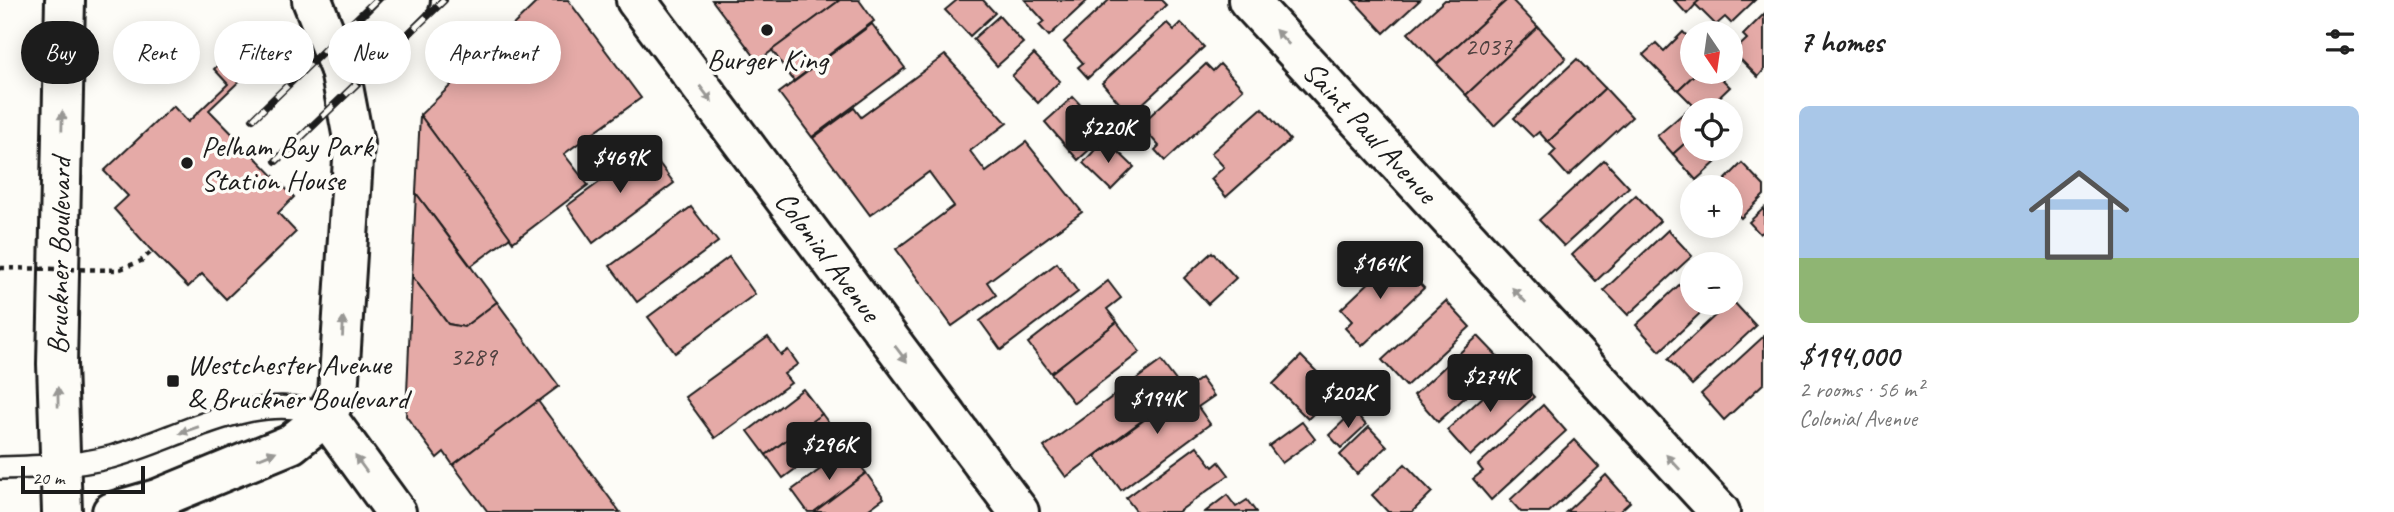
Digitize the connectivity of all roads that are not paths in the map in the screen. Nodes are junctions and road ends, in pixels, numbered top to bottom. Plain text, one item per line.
1 (65, 0) edge
2 (312, 0) edge
3 (410, 0) edge
4 (636, 0) edge
5 (1248, 0) edge
6 (389, 21) edge
7 (328, 40) edge
8 (343, 84) edge
9 (326, 416) junction
10 (44, 466) junction
11 (0, 468) edge
12 (62, 512) edge
13 (112, 512) edge
14 (396, 512) edge
15 (1019, 512) edge
16 (1720, 512) edge

10 -> 1 street, Bruckner Boulevard
2 - 7 street
3 - 6 street
4 -> 15 street, Colonial Avenue
16 -> 5 street, Saint Paul Avenue
9 -> 8 street
9 -> 10 lane
13 -> 9 street
14 -> 9 street
10 - 11 lane
10 - 12 street, Bruckner Boulevard

